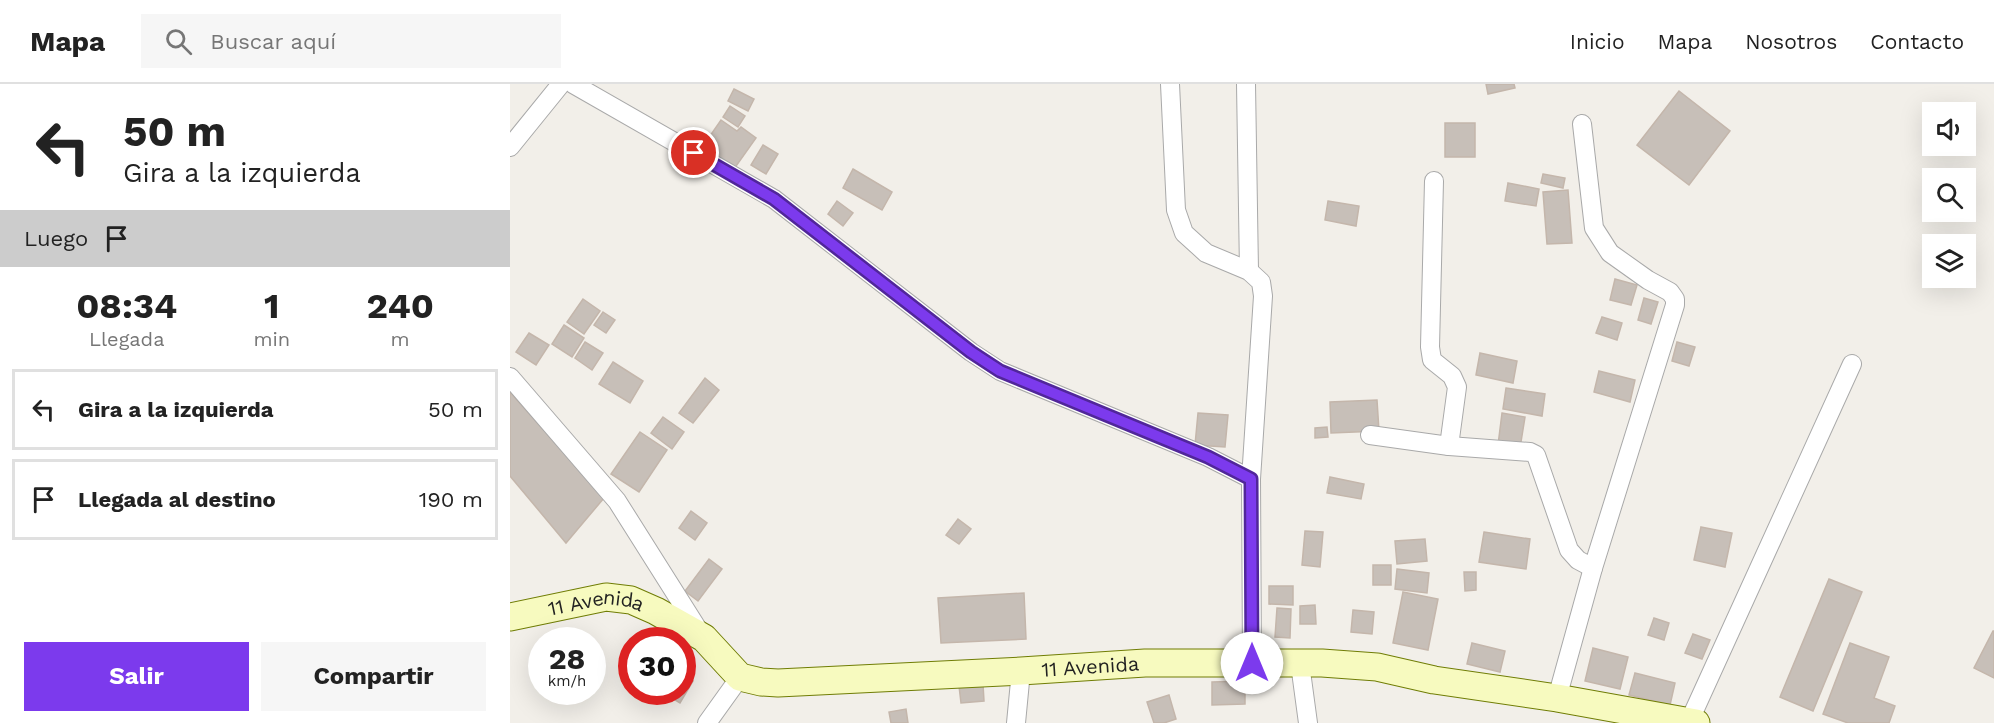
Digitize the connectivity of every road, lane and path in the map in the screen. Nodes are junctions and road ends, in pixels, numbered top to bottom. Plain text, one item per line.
1 (561, 84) edge
2 (573, 84) edge
3 (1170, 84) edge
4 (1246, 84) edge
5 (1582, 124) dead end
6 (510, 147) edge
7 (1434, 181) dead end
8 (1249, 271) junction
9 (1852, 364) dead end
10 (510, 377) edge
11 (1370, 435) dead end
12 (1449, 446) junction
13 (1251, 479) junction
14 (1593, 568) junction
15 (510, 617) edge
16 (704, 638) junction
17 (1252, 663) junction
18 (1300, 664) junction
19 (1021, 671) junction
20 (740, 676) junction
21 (1557, 698) junction
22 (1692, 722) edge
23 (706, 723) edge
24 (1016, 723) edge
25 (1308, 723) edge

1 - 6 street
2 - 13 street
3 - 8 street
4 - 8 street
5 - 14 street
7 - 12 street
8 - 13 street
9 - 22 street
10 - 16 street
11 - 12 street
12 - 14 street
13 - 17 street
14 - 21 street
15 - 16 street, 11 Avenida
16 - 20 street, 11 Avenida
17 - 18 street, 11 Avenida
17 - 19 street, 11 Avenida
18 - 21 street, 11 Avenida
18 - 25 street
19 - 20 street, 11 Avenida
19 - 24 street
20 - 23 street
21 - 22 street, 11 Avenida

